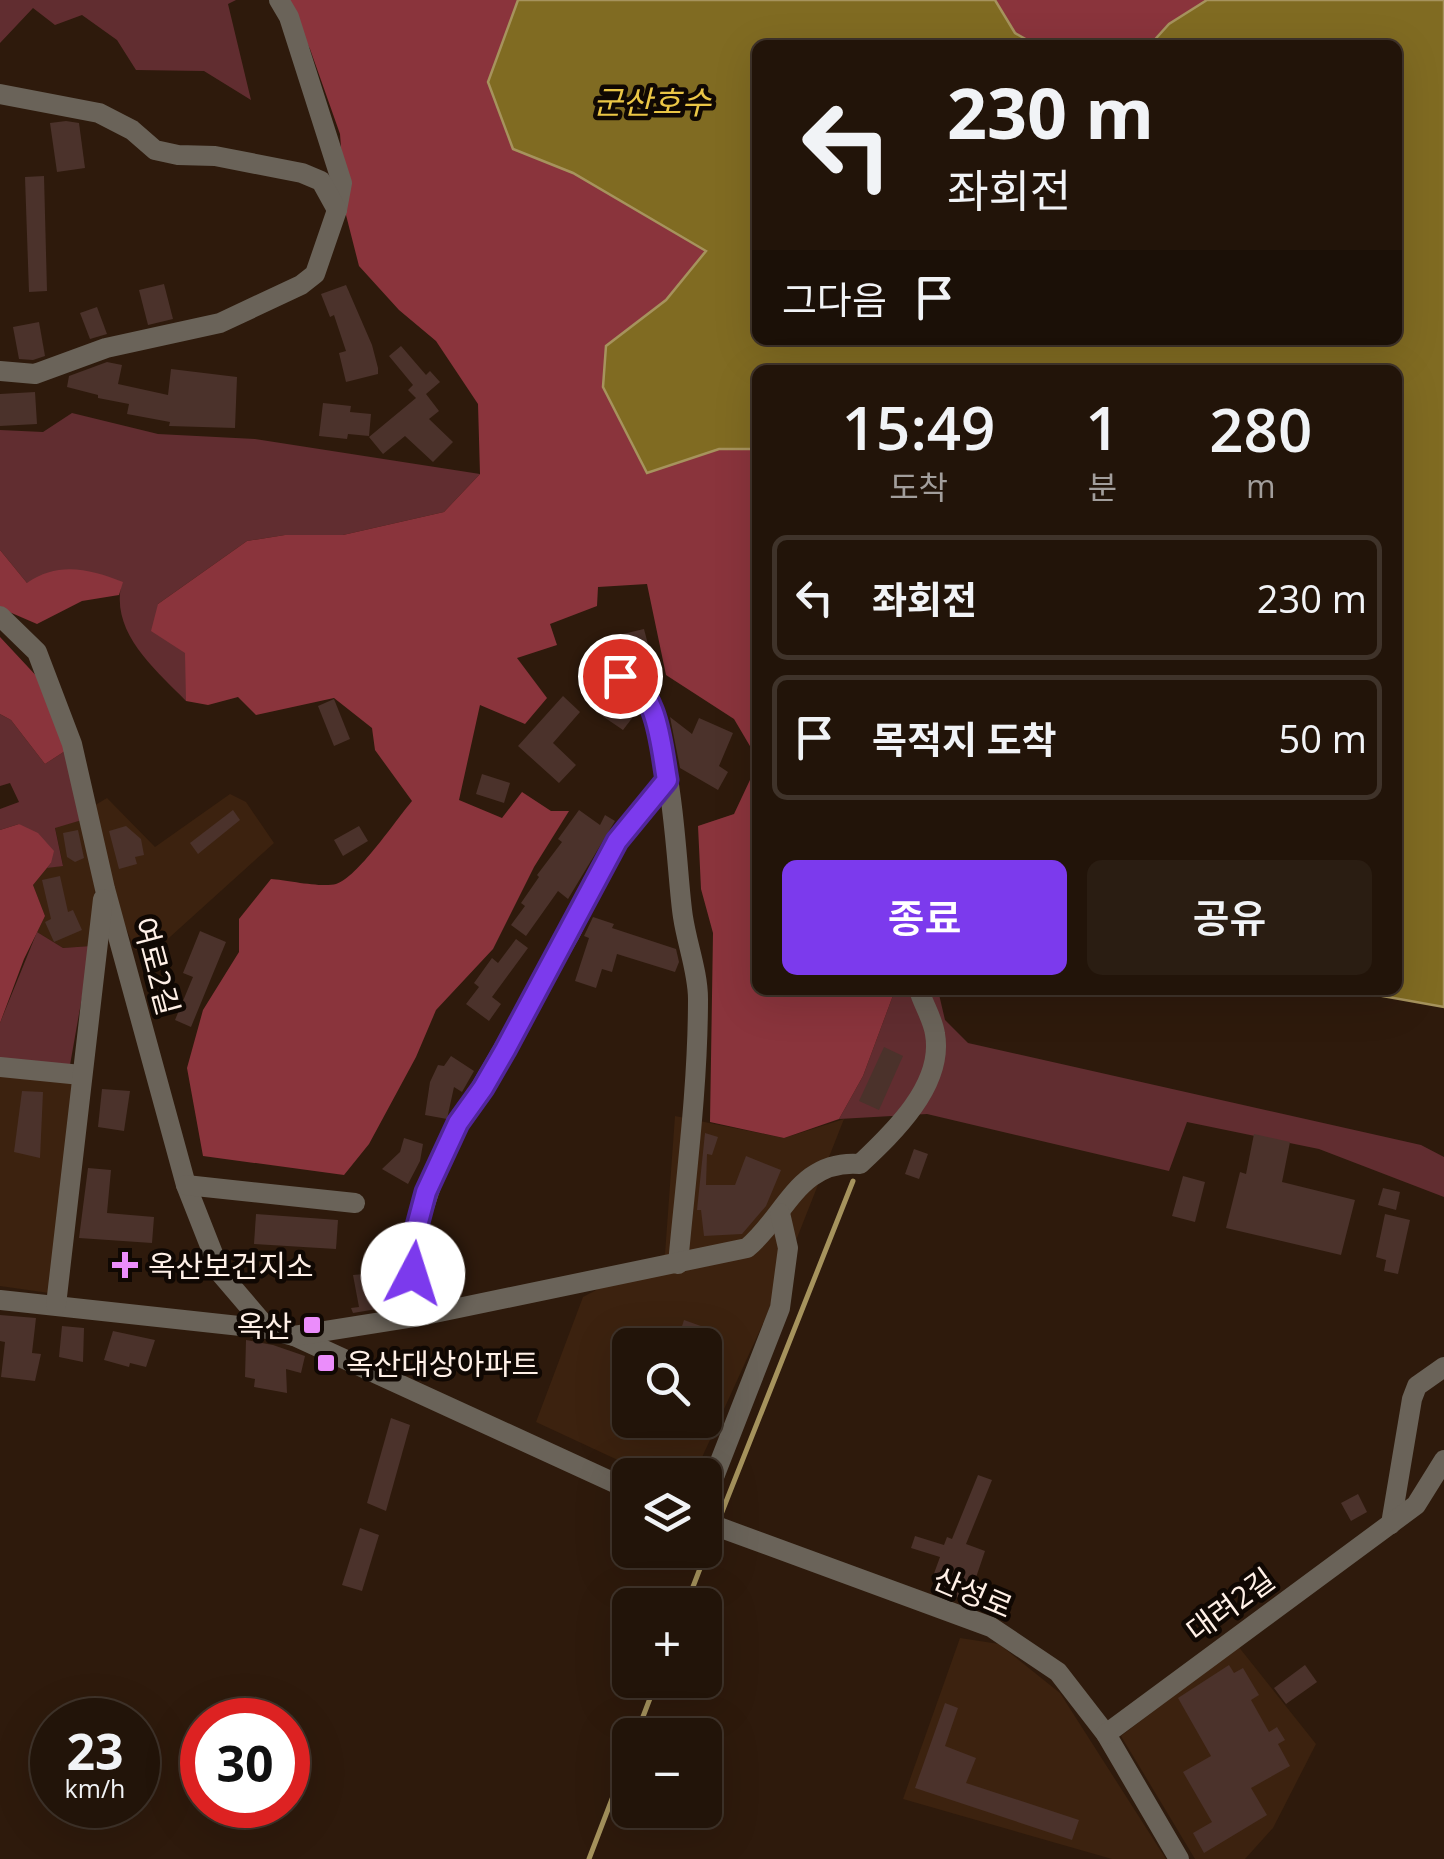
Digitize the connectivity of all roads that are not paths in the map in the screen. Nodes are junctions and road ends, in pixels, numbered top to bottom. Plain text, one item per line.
1 (279, 0) edge
2 (0, 94) edge
3 (337, 210) junction
4 (0, 370) edge
5 (0, 616) edge
6 (595, 694) dead end
7 (667, 780) junction
8 (105, 889) junction
9 (920, 995) edge
10 (0, 1067) edge
11 (81, 1075) junction
12 (186, 1185) junction
13 (355, 1203) dead end
14 (780, 1213) junction
15 (678, 1264) junction
16 (0, 1300) edge
17 (56, 1304) junction
18 (420, 1316) junction
19 (268, 1329) junction
20 (294, 1336) junction
21 (1444, 1366) edge
22 (721, 1458) edge
23 (1444, 1460) edge
24 (612, 1482) edge
25 (1391, 1524) junction
26 (722, 1529) edge
27 (1106, 1734) junction
28 (1180, 1859) edge

1 - 3 street
2 - 3 street
3 - 4 street
5 - 8 street, 여로2길
6 - 7 street
7 - 15 street
7 - 18 street
8 - 11 street
8 - 12 street, 여로2길
9 - 14 street
10 - 11 street
11 - 17 street
12 - 13 street
12 - 19 street, 여로2길
14 - 15 street
14 - 22 street
15 - 18 street
16 - 17 street
17 - 19 street
18 - 20 street
19 - 20 street
20 - 24 street
21 - 25 street
23 - 25 street, 대려2길
25 - 27 street, 대려2길
26 - 27 street, 산성로
27 - 28 street, 산성로

